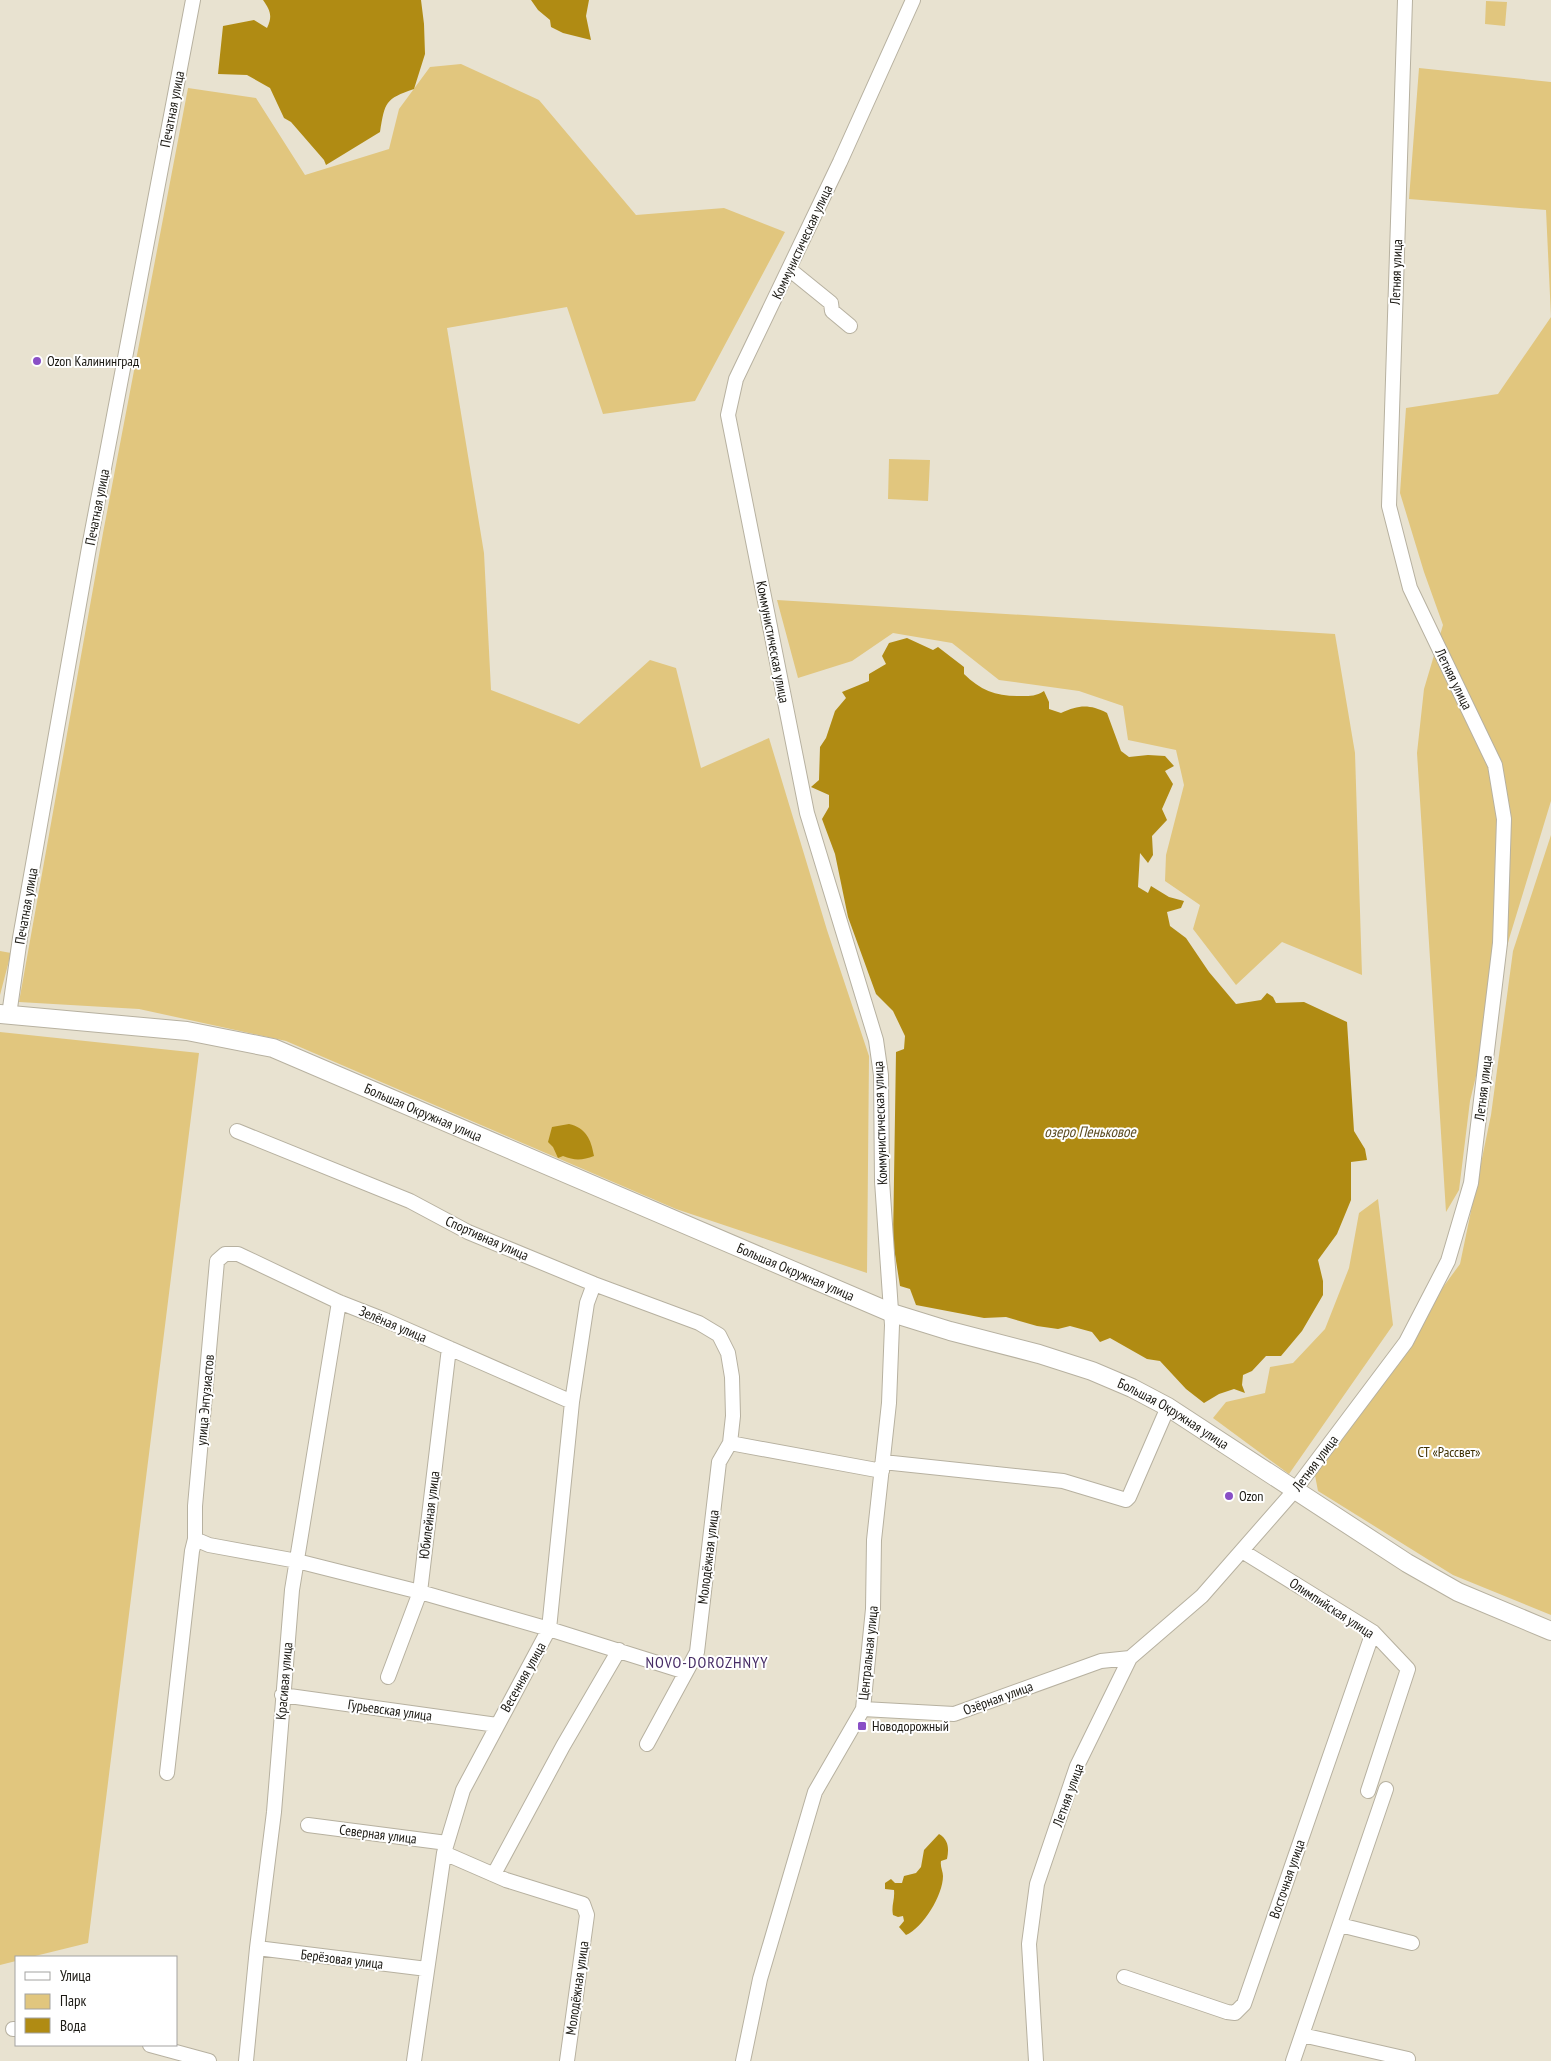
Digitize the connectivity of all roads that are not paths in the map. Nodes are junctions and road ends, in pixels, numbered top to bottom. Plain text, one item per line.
1 (193, 0) edge
2 (913, 0) edge
3 (1405, 0) edge
4 (789, 268) junction
5 (850, 326) dead end
6 (4, 1015) edge
7 (237, 1131) dead end
8 (217, 1261) joint
9 (594, 1284) junction
10 (339, 1302) junction
11 (892, 1313) junction
12 (449, 1348) junction
13 (728, 1353) joint
14 (572, 1402) junction
15 (1168, 1407) junction
16 (730, 1443) junction
17 (883, 1466) junction
18 (1294, 1491) junction
19 (193, 1545) junction
20 (1242, 1551) junction
21 (297, 1561) junction
22 (420, 1592) junction
23 (549, 1629) junction
24 (1551, 1631) edge
25 (1373, 1632) junction
26 (618, 1650) junction
27 (1130, 1658) junction
28 (686, 1672) junction
29 (388, 1677) dead end
30 (282, 1695) junction
31 (863, 1709) junction
32 (497, 1725) junction
33 (647, 1744) dead end
34 (167, 1773) dead end
35 (1386, 1789) dead end
36 (1368, 1791) dead end
37 (308, 1825) dead end
38 (446, 1848) junction
39 (494, 1874) junction
40 (587, 1915) joint
41 (1340, 1925) junction
42 (1412, 1943) dead end
43 (257, 1948) junction
44 (427, 1969) junction
45 (1124, 1978) dead end
46 (1302, 2035) junction
47 (154, 2046) edge
48 (1408, 2059) dead end
49 (209, 2061) edge
50 (246, 2061) edge
51 (414, 2061) edge
52 (567, 2061) edge
53 (743, 2061) edge
54 (1036, 2061) edge
55 (1293, 2061) edge

1 - 6 street, Печатная улица
2 - 4 street, Коммунистическая улица
3 - 18 street, Летняя улица
4 - 5 street
4 - 11 street, Коммунистическая улица
6 - 11 main road, Большая Окружная улица
7 - 9 street, Спортивная улица
8 - 10 street, Зелёная улица
8 - 19 street, улица Энтузиастов
9 - 13 street, Спортивная улица
9 - 14 street, Весенняя улица
10 - 12 street, Зелёная улица
10 - 21 street, Красивая улица
11 - 15 main road, Большая Окружная улица
11 - 17 street, Центральная улица
12 - 14 street, Зелёная улица
12 - 22 street, Юбилейная улица
13 - 16 street, Молодёжная улица
14 - 23 street, Весенняя улица
15 - 17 street
15 - 18 main road, Большая Окружная улица
16 - 17 street
16 - 28 street, Молодёжная улица
17 - 31 street, Центральная улица
18 - 20 street, Летняя улица
18 - 24 main road, Большая Окружная улица
19 - 21 street
19 - 34 street, улица Энтузиастов
20 - 25 street, Олимпийская улица
20 - 27 street, Летняя улица
21 - 22 street
21 - 30 street, Красивая улица
22 - 23 street
22 - 29 street, Юбилейная улица
23 - 26 street
23 - 32 street, Весенняя улица
25 - 36 street, Олимпийская улица
25 - 45 street, Восточная улица
26 - 28 street
26 - 39 street
27 - 31 street, Озёрная улица
27 - 54 street, Летняя улица
28 - 33 street, Молодёжная улица
30 - 32 street, Гурьевская улица
30 - 43 street, Красивая улица
31 - 53 street, Центральная улица
32 - 38 street, Весенняя улица
35 - 41 street
37 - 38 street, Северная улица
38 - 39 street, Северная улица
38 - 44 street, Весенняя улица
39 - 40 street, Северная улица
40 - 52 street, Молодёжная улица
41 - 42 street
41 - 46 street
43 - 44 street, Берёзовая улица
43 - 50 street, Красивая улица
44 - 51 street, Весенняя улица
46 - 48 street
46 - 55 street
47 - 49 street

